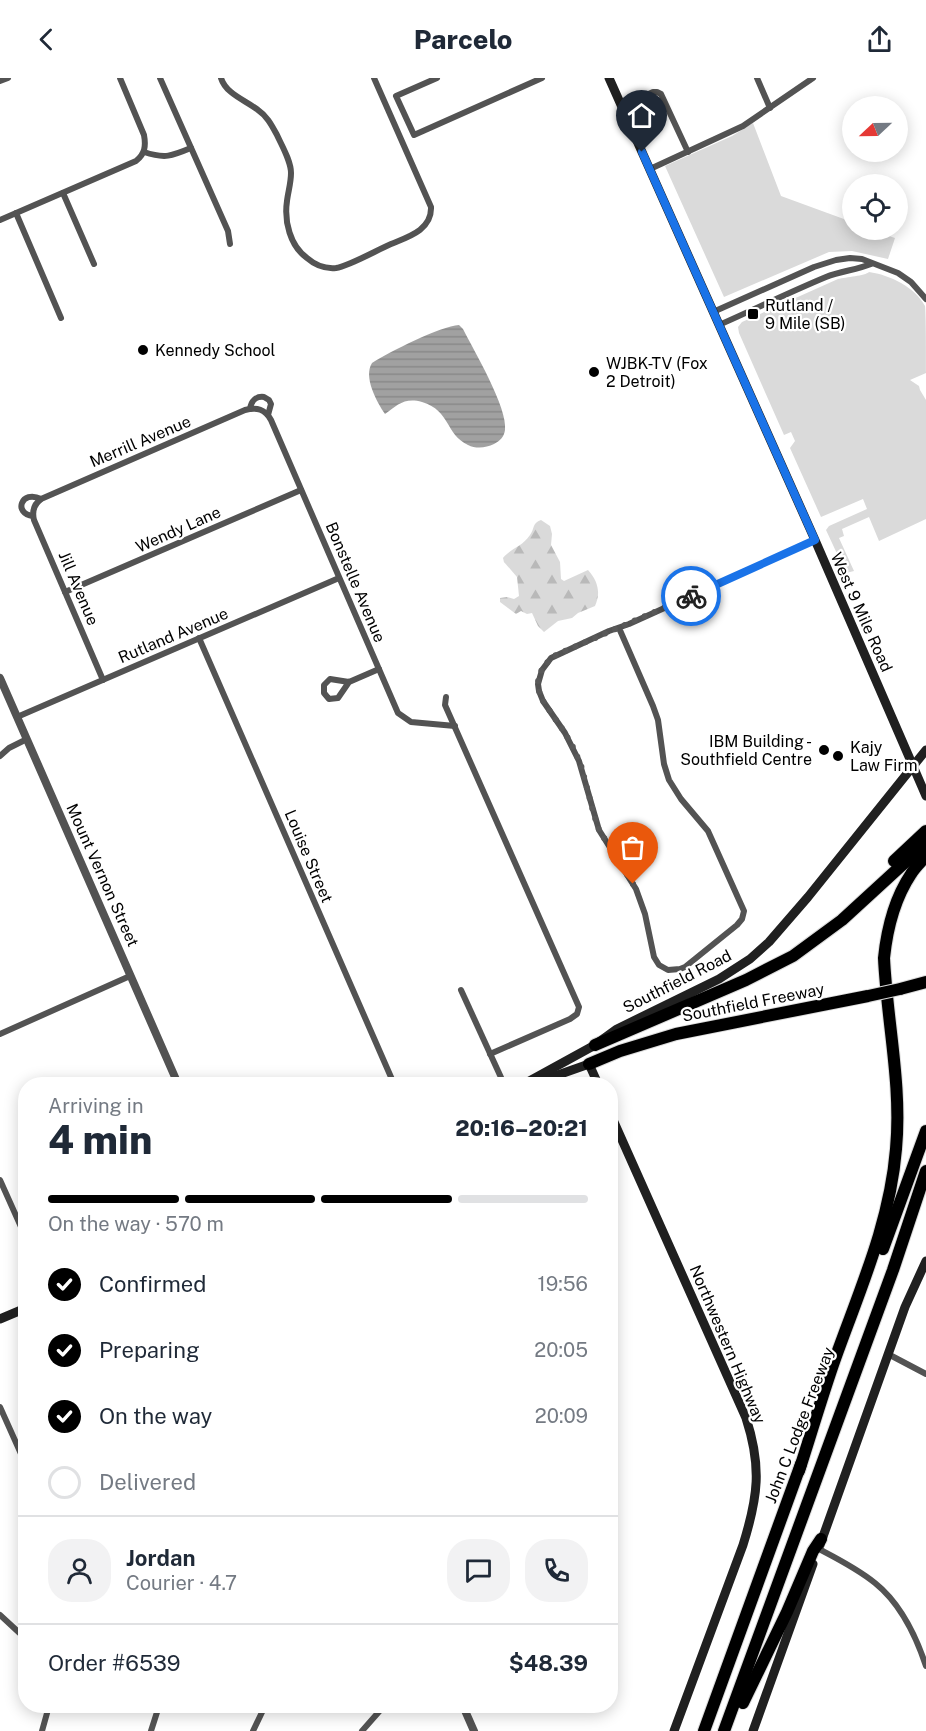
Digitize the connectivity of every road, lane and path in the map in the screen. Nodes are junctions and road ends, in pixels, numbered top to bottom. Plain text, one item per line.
1 (8, 78) edge
2 (120, 78) edge
3 (160, 78) edge
4 (221, 78) edge
5 (374, 78) edge
6 (437, 78) edge
7 (542, 78) edge
8 (609, 78) edge
9 (756, 78) edge
10 (813, 78) edge
11 (0, 81) edge
12 (622, 106) junction
13 (770, 108) junction
14 (191, 148) junction
15 (144, 152) junction
16 (688, 152) junction
17 (650, 169) junction
18 (63, 193) junction
19 (16, 213) junction
20 (0, 220) edge
21 (230, 244) dead end
22 (94, 264) dead end
23 (871, 264) junction
24 (814, 267) junction
25 (787, 280) junction
26 (819, 280) junction
27 (792, 292) junction
28 (926, 299) edge
29 (713, 312) junction
30 (61, 318) dead end
31 (719, 325) junction
32 (250, 409) junction
33 (261, 409) joint
34 (268, 415) junction
35 (301, 490) junction
36 (40, 499) junction
37 (34, 507) joint
38 (33, 516) junction
39 (815, 540) junction
40 (339, 578) junction
41 (66, 592) junction
42 (619, 628) junction
43 (199, 638) junction
44 (379, 669) junction
45 (0, 678) edge
46 (103, 680) junction
47 (349, 682) dead end
48 (446, 697) dead end
49 (17, 717) junction
50 (454, 726) junction
51 (27, 739) junction
52 (926, 750) edge
53 (0, 756) edge
54 (913, 767) junction
55 (926, 796) edge
56 (924, 846) edge
57 (130, 976) junction
58 (926, 982) edge
59 (461, 990) dead end
60 (0, 1034) edge
61 (595, 1045) junction
62 (490, 1054) junction
63 (589, 1064) junction
64 (175, 1077) edge
65 (391, 1077) edge
66 (501, 1077) edge
67 (537, 1077) edge
68 (551, 1077) edge
69 (595, 1077) edge
70 (618, 1131) edge
71 (926, 1131) edge
72 (926, 1171) edge
73 (0, 1180) edge
74 (926, 1185) edge
75 (18, 1220) edge
76 (926, 1261) edge
77 (892, 1270) junction
78 (18, 1311) edge
79 (0, 1319) edge
80 (888, 1354) junction
81 (926, 1374) edge
82 (0, 1407) edge
83 (18, 1447) edge
84 (799, 1472) junction
85 (820, 1544) junction
86 (0, 1615) edge
87 (18, 1632) edge
88 (926, 1666) edge
89 (47, 1713) edge
90 (157, 1713) edge
91 (262, 1713) edge
92 (378, 1713) edge
93 (466, 1713) edge
94 (42, 1731) edge
95 (151, 1731) edge
96 (253, 1731) edge
97 (362, 1731) edge
98 (474, 1731) edge
99 (674, 1731) edge
100 (704, 1731) edge
101 (724, 1731) edge
102 (731, 1731) edge
103 (753, 1731) edge

1 - 11 street
2 - 15 street
3 - 14 street
4 - 5 street
6 - 7 street
8 - 12 main road, West 9 Mile Road
9 - 13 street
10 - 13 street
12 - 16 street
12 - 17 main road, West 9 Mile Road
13 - 16 street
14 - 15 street
14 - 21 street
15 - 18 street
16 - 17 street
17 - 29 main road, West 9 Mile Road
18 - 19 street
18 - 22 street
19 - 20 street
19 - 30 street
23 - 24 street
23 - 26 street
23 - 28 street
24 - 25 street
24 - 26 street
25 - 27 street
25 - 29 street
26 - 27 street
27 - 31 street
29 - 31 main road, West 9 Mile Road
31 - 39 main road, West 9 Mile Road
32 - 33 street, Merrill Avenue
32 - 34 street
32 - 36 street, Merrill Avenue
33 - 34 street, Bonstelle Avenue
34 - 35 street, Bonstelle Avenue
35 - 40 street, Bonstelle Avenue
35 - 41 street, Wendy Lane
36 - 37 street, Merrill Avenue
36 - 38 street
37 - 38 street, Jill Avenue
38 - 41 street, Jill Avenue
39 - 42 street
39 - 54 main road, West 9 Mile Road
40 - 43 street, Rutland Avenue
40 - 44 street, Bonstelle Avenue
41 - 46 street, Jill Avenue
42 - 42 street
43 - 46 street, Rutland Avenue
43 - 65 street, Louise Street
44 - 47 street
44 - 50 street, Bonstelle Avenue
45 - 49 street, Mount Vernon Street
46 - 49 street, Rutland Avenue
48 - 50 street
49 - 51 street, Mount Vernon Street
50 - 62 street
51 - 53 street
51 - 57 street, Mount Vernon Street
52 - 54 main road, Southfield Road
54 - 55 main road, West 9 Mile Road
54 - 61 main road, Southfield Road
56 - 61 highway
56 - 84 highway
57 - 60 street
57 - 64 street, Mount Vernon Street
58 - 63 highway, Southfield Freeway, bridge
59 - 62 street
61 - 67 main road, Southfield Road
62 - 66 street
63 - 68 main road
63 - 69 main road
70 - 99 main road, Northwestern Highway
71 - 84 highway, John C Lodge Freeway
72 - 77 highway, John C Lodge Freeway
73 - 75 street
74 - 77 highway
76 - 80 main road
77 - 101 highway, John C Lodge Freeway
78 - 79 main road
80 - 81 street
80 - 85 main road
82 - 83 street
84 - 100 highway, John C Lodge Freeway
85 - 88 street
85 - 102 highway
85 - 103 main road
86 - 87 street
89 - 94 street
90 - 95 street
91 - 96 street
92 - 97 street
93 - 98 street

